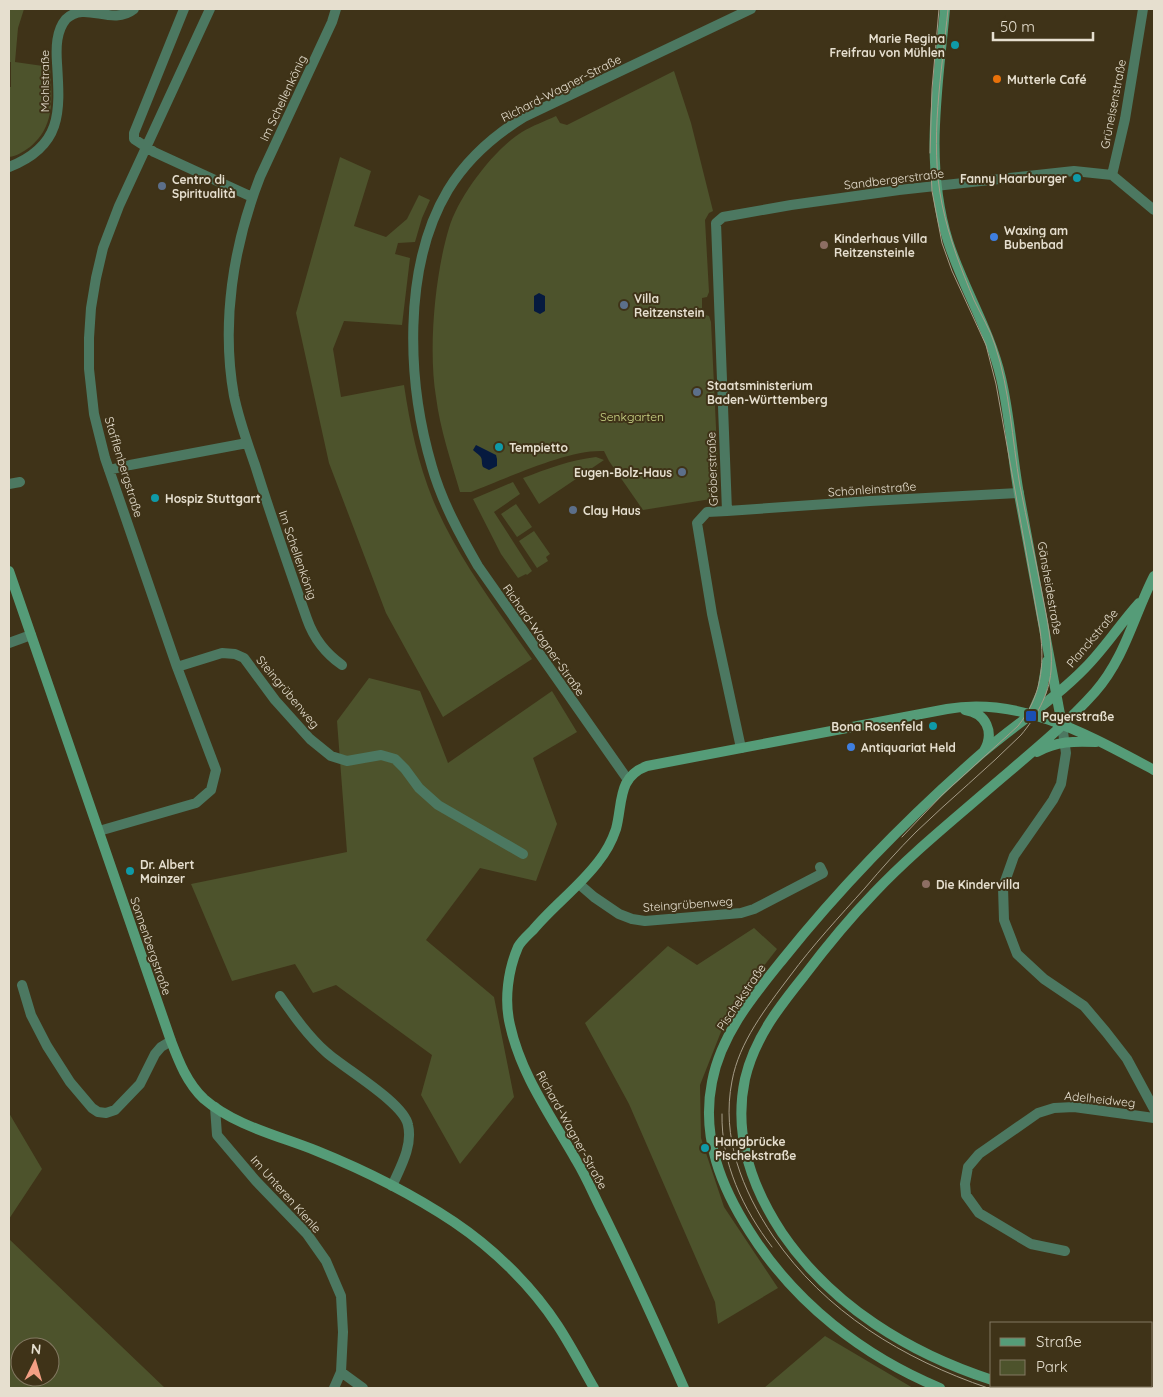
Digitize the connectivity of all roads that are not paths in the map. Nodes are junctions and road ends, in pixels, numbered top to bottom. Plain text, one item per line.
1 (134, 9) edge
2 (184, 9) edge
3 (210, 9) edge
4 (336, 9) edge
5 (751, 9) edge
6 (945, 9) edge
7 (1143, 9) edge
8 (146, 148) junction
9 (9, 167) edge
10 (1112, 175) junction
11 (936, 185) junction
12 (252, 197) junction
13 (1154, 210) edge
14 (716, 222) joint
15 (247, 443) junction
16 (109, 470) junction
17 (20, 482) dead end
18 (9, 484) edge
19 (1019, 493) junction
20 (728, 511) junction
21 (9, 571) edge
22 (1154, 576) edge
23 (1144, 596) junction
24 (31, 635) junction
25 (9, 643) edge
26 (1047, 644) junction
27 (342, 665) dead end
28 (176, 667) junction
29 (1056, 693) junction
30 (946, 709) junction
31 (1030, 714) junction
32 (1062, 725) junction
33 (1085, 741) junction
34 (1066, 742) junction
35 (1102, 743) junction
36 (741, 748) junction
37 (983, 752) junction
38 (1066, 760) junction
39 (1021, 761) junction
40 (1154, 770) edge
41 (628, 780) junction
42 (99, 831) junction
43 (523, 854) dead end
44 (820, 867) dead end
45 (579, 884) junction
46 (22, 985) dead end
47 (280, 996) dead end
48 (171, 1041) junction
49 (1151, 1097) edge
50 (215, 1107) junction
51 (1154, 1109) edge
52 (1154, 1118) edge
53 (392, 1186) junction
54 (1065, 1251) dead end
55 (341, 1372) junction
56 (990, 1379) edge
57 (334, 1388) edge
58 (363, 1388) edge
59 (594, 1388) edge
60 (684, 1388) edge
61 (940, 1388) edge

1 - 9 street, Mohlstraße
2 - 8 street
3 - 8 street, Stafflenbergstraße
4 - 12 street, Im Schellenkönig
5 - 41 street, Richard-Wagner-Straße
6 - 11 street, Gänsheidestraße
7 - 10 street, Grüneisenstraße
8 - 12 street
8 - 16 street, Stafflenbergstraße
10 - 11 street, Sandbergerstraße
10 - 13 street
11 - 14 street, Sandbergerstraße
11 - 19 street, Gänsheidestraße
12 - 15 street, Im Schellenkönig
14 - 20 street, Gröberstraße
15 - 16 street
15 - 27 street, Im Schellenkönig
16 - 28 street, Stafflenbergstraße
17 - 18 street
19 - 20 street, Schönleinstraße
19 - 26 street, Gänsheidestraße
20 - 36 street, Gröberstraße
21 - 24 street, Sonnenbergstraße
22 - 23 street, Planckstraße
23 - 29 street, Planckstraße
23 - 32 street, Planckstraße
24 - 25 street
24 - 42 street, Sonnenbergstraße
26 - 29 street, Gänsheidestraße
26 - 31 street
28 - 42 street, Stafflenbergstraße
28 - 43 street, Steingrübenweg
29 - 31 street, Pischekstraße
29 - 32 street, Gänsheidestraße
30 - 31 street
30 - 36 street
30 - 37 street
31 - 32 street
31 - 37 street, Pischekstraße
32 - 34 street, Gänsheidestraße
32 - 35 street
32 - 39 street
33 - 34 street
33 - 35 street
33 - 38 street
34 - 38 street, Gänsheidestraße
34 - 39 street
35 - 40 street
36 - 41 street
37 - 61 street, Pischekstraße
38 - 49 street, Gänsheidestraße
39 - 56 street
41 - 45 street, Richard-Wagner-Straße
42 - 48 street, Sonnenbergstraße
44 - 45 street, Steingrübenweg
45 - 60 street, Richard-Wagner-Straße
46 - 48 street
47 - 53 street
48 - 50 street, Sonnenbergstraße
49 - 51 street, Gänsheidestraße
50 - 53 street, Sonnenbergstraße
50 - 55 street, Im Unteren Kienle
52 - 54 street, Adelheidweg
53 - 59 street, Sonnenbergstraße
55 - 57 street, Im Unteren Kienle
55 - 58 street

